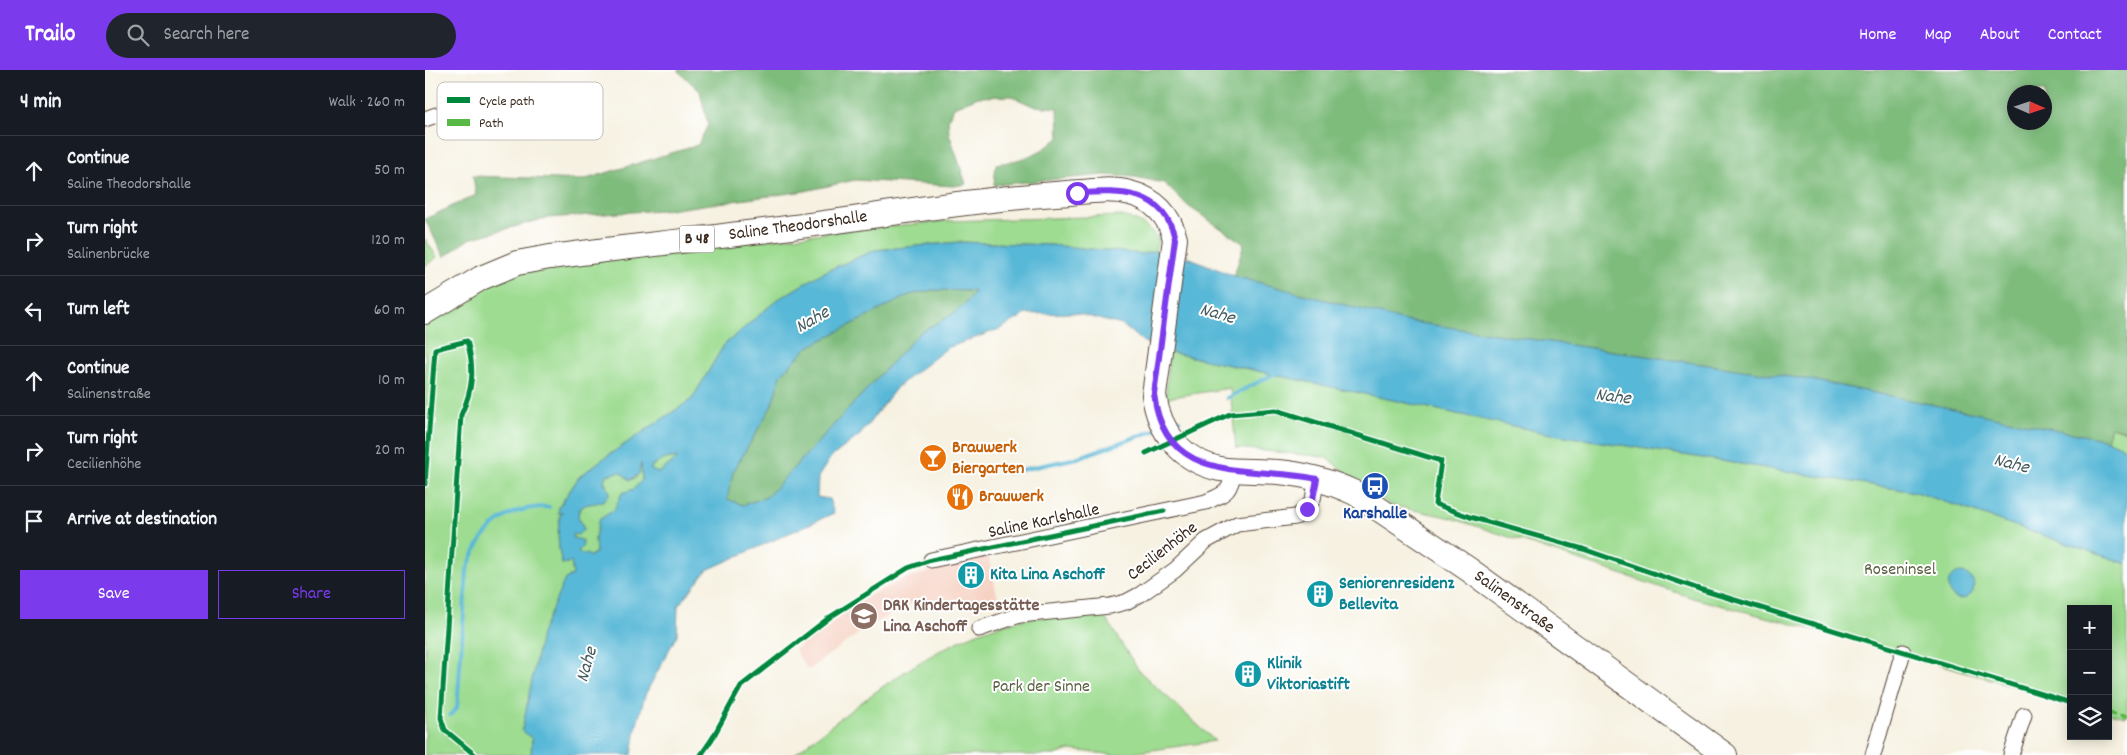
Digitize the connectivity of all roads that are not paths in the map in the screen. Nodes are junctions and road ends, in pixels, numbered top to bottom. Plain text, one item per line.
1 (425, 312) edge
2 (1234, 470) junction
3 (1317, 479) junction
4 (931, 560) dead end
5 (979, 629) dead end
6 (1903, 652) dead end
7 (2024, 715) dead end
8 (1725, 755) edge
9 (1873, 755) edge
10 (2011, 755) edge

1 - 2 main road, Saline Theodorshalle / B 48
2 - 3 main road, Salinenstraße / B 48
2 - 4 street, Saline Karlshalle
3 - 5 street, Cecilienhöhe
3 - 8 main road, Salinenstraße
6 - 9 street
7 - 10 street

